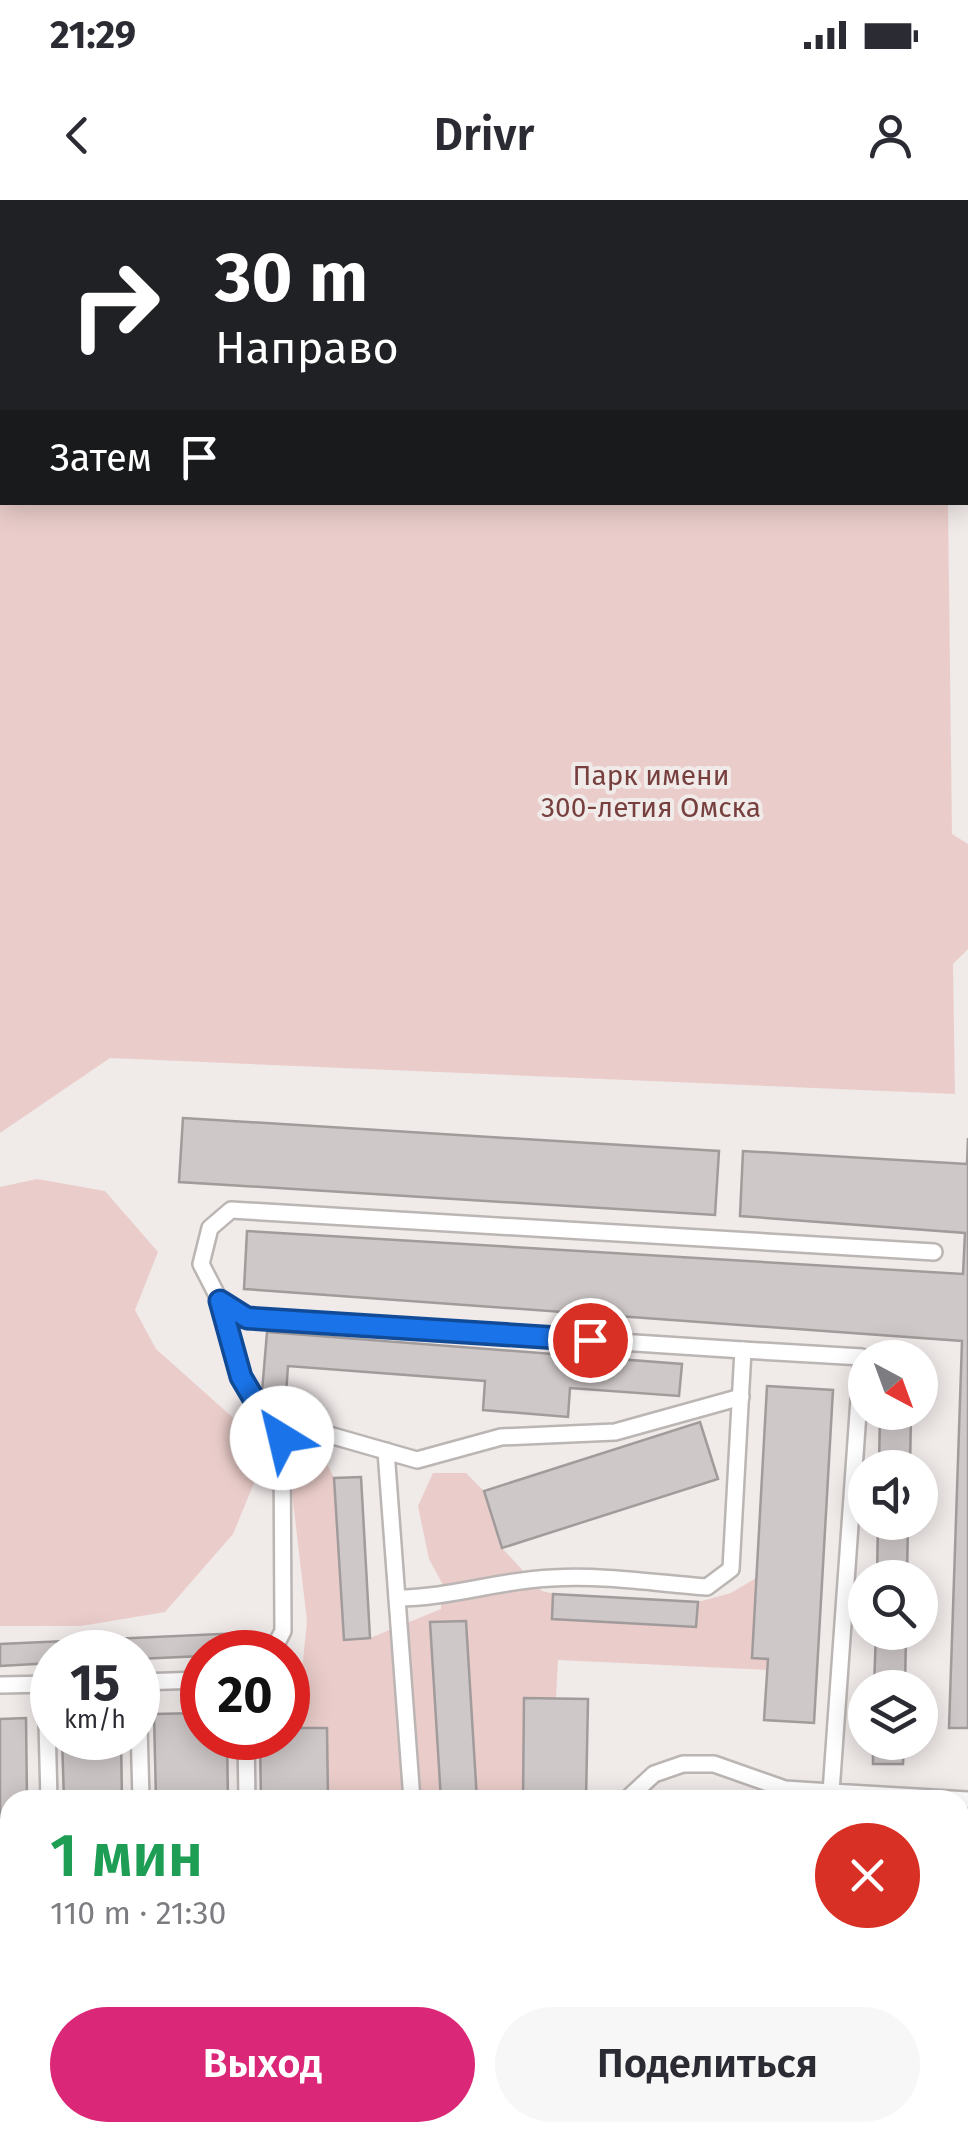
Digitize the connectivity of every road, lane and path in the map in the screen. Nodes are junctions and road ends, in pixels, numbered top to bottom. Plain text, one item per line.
1 (934, 1252) dead end
2 (220, 1301) junction
3 (743, 1350) junction
4 (740, 1398) junction
5 (275, 1416) junction
6 (386, 1452) junction
7 (397, 1598) junction
8 (283, 1630) edge
9 (0, 1684) edge
10 (30, 1684) edge
11 (49, 1760) edge
12 (140, 1760) edge
13 (246, 1760) edge
14 (49, 1790) edge
15 (141, 1790) edge
16 (247, 1790) edge
17 (411, 1790) edge
18 (637, 1790) edge
19 (785, 1790) edge
20 (831, 1790) edge

1 - 2 lane
2 - 3 lane
2 - 5 lane
3 - 4 lane
3 - 20 lane
4 - 6 lane
4 - 7 lane
5 - 6 lane
5 - 8 lane
6 - 7 lane
7 - 17 lane
9 - 10 lane
11 - 14 lane
12 - 15 lane
13 - 16 lane
18 - 19 lane

